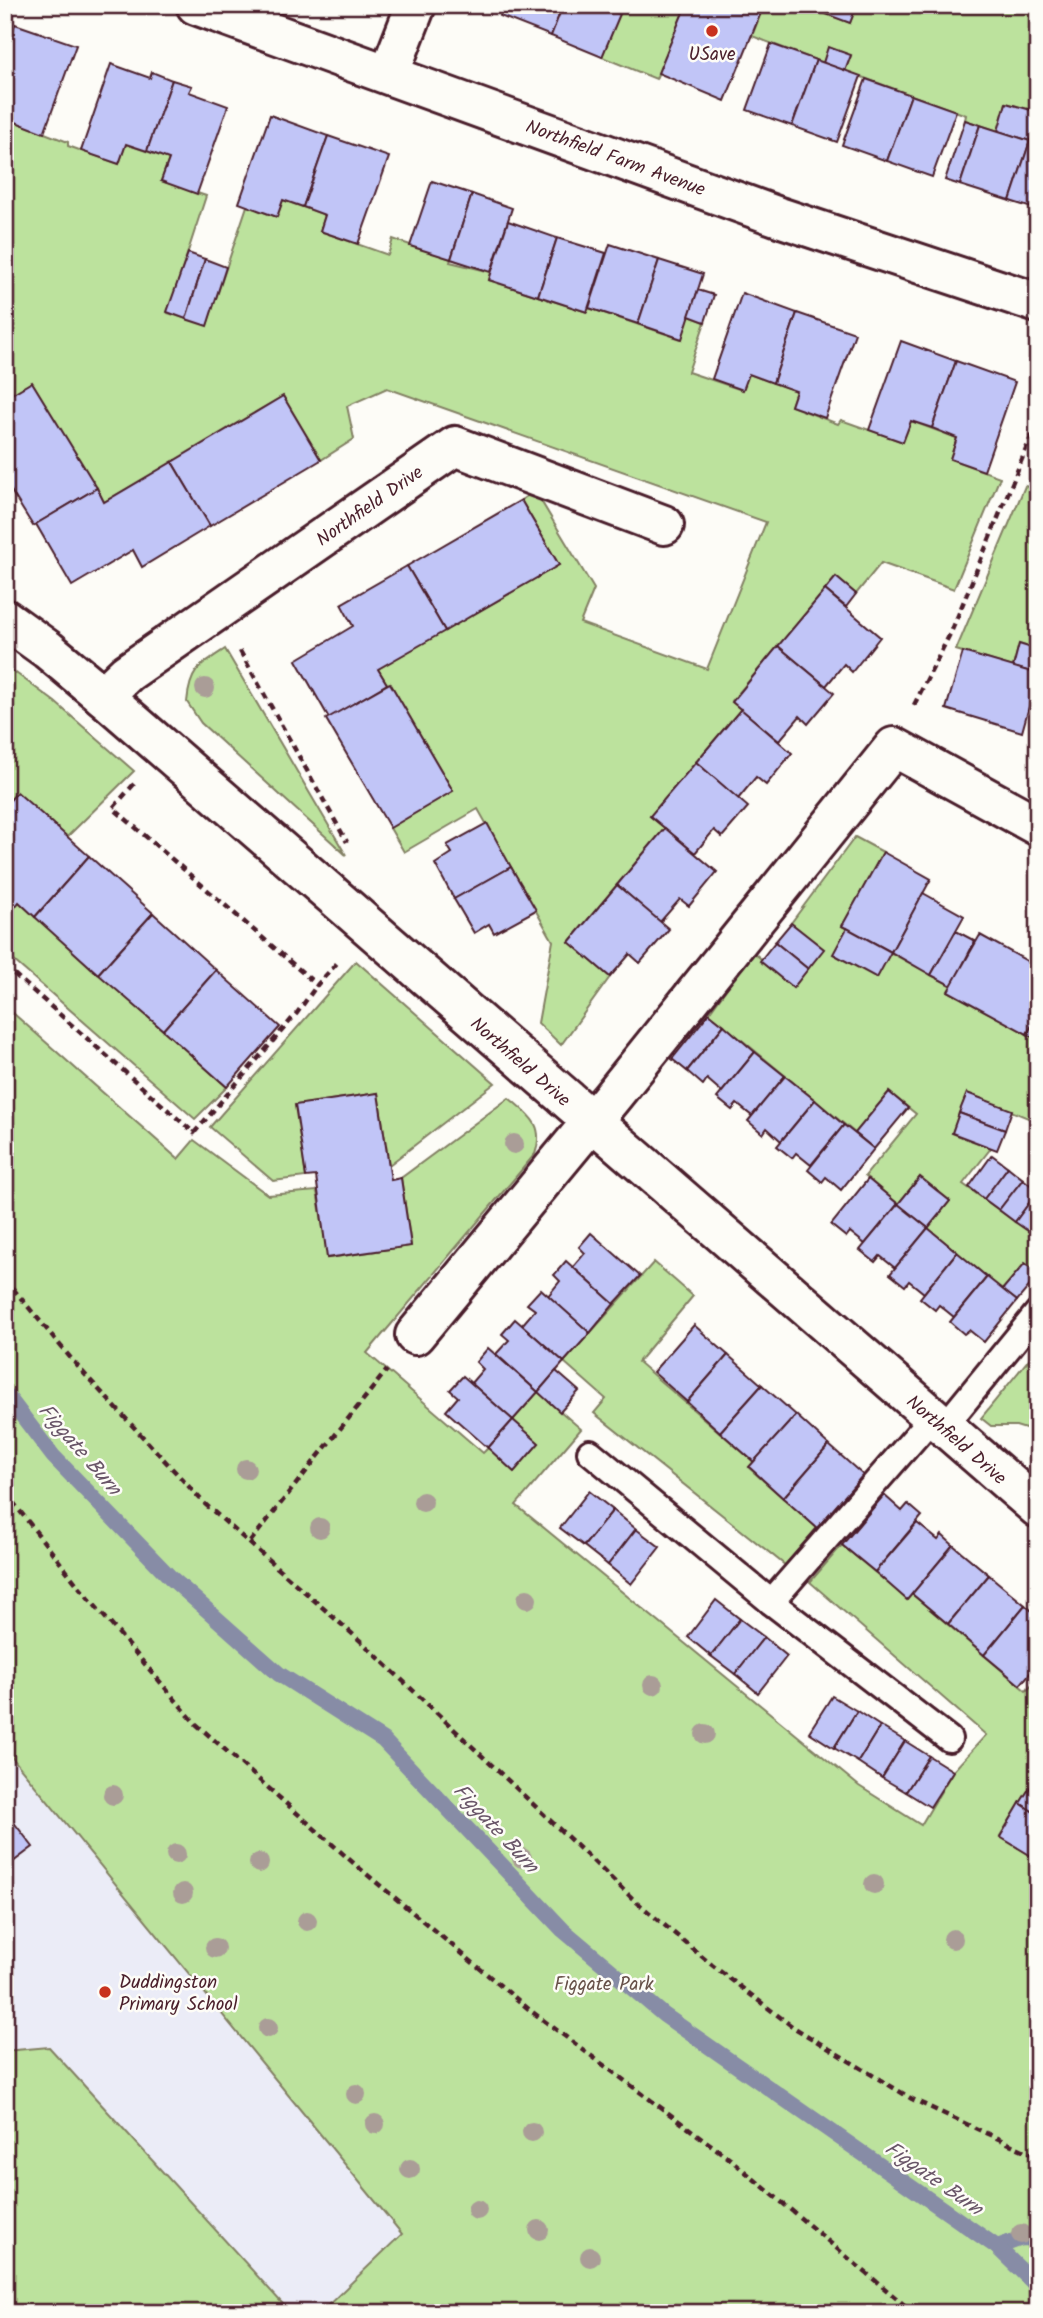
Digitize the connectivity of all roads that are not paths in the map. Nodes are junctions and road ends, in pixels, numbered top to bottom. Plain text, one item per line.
1 (196, 5) edge
2 (416, 5) edge
3 (389, 74) junction
4 (1038, 303) edge
5 (664, 525) dead end
6 (5, 619) edge
7 (103, 696) junction
8 (1038, 826) edge
9 (591, 1122) junction
10 (1038, 1312) edge
11 (415, 1335) road end
12 (938, 1423) junction
13 (590, 1452) dead end
14 (1038, 1508) edge
15 (771, 1602) junction
16 (949, 1739) dead end

1 - 3 street, Northfield Farm Avenue
2 - 3 street
3 - 4 street, Northfield Farm Avenue
5 - 7 street, Northfield Drive
6 - 7 street, Northfield Drive
7 - 9 street, Northfield Drive
8 - 9 street
9 - 11 street
9 - 12 street, Northfield Drive
10 - 12 lane
12 - 14 street, Northfield Drive
12 - 15 lane
13 - 15 lane
15 - 16 lane

